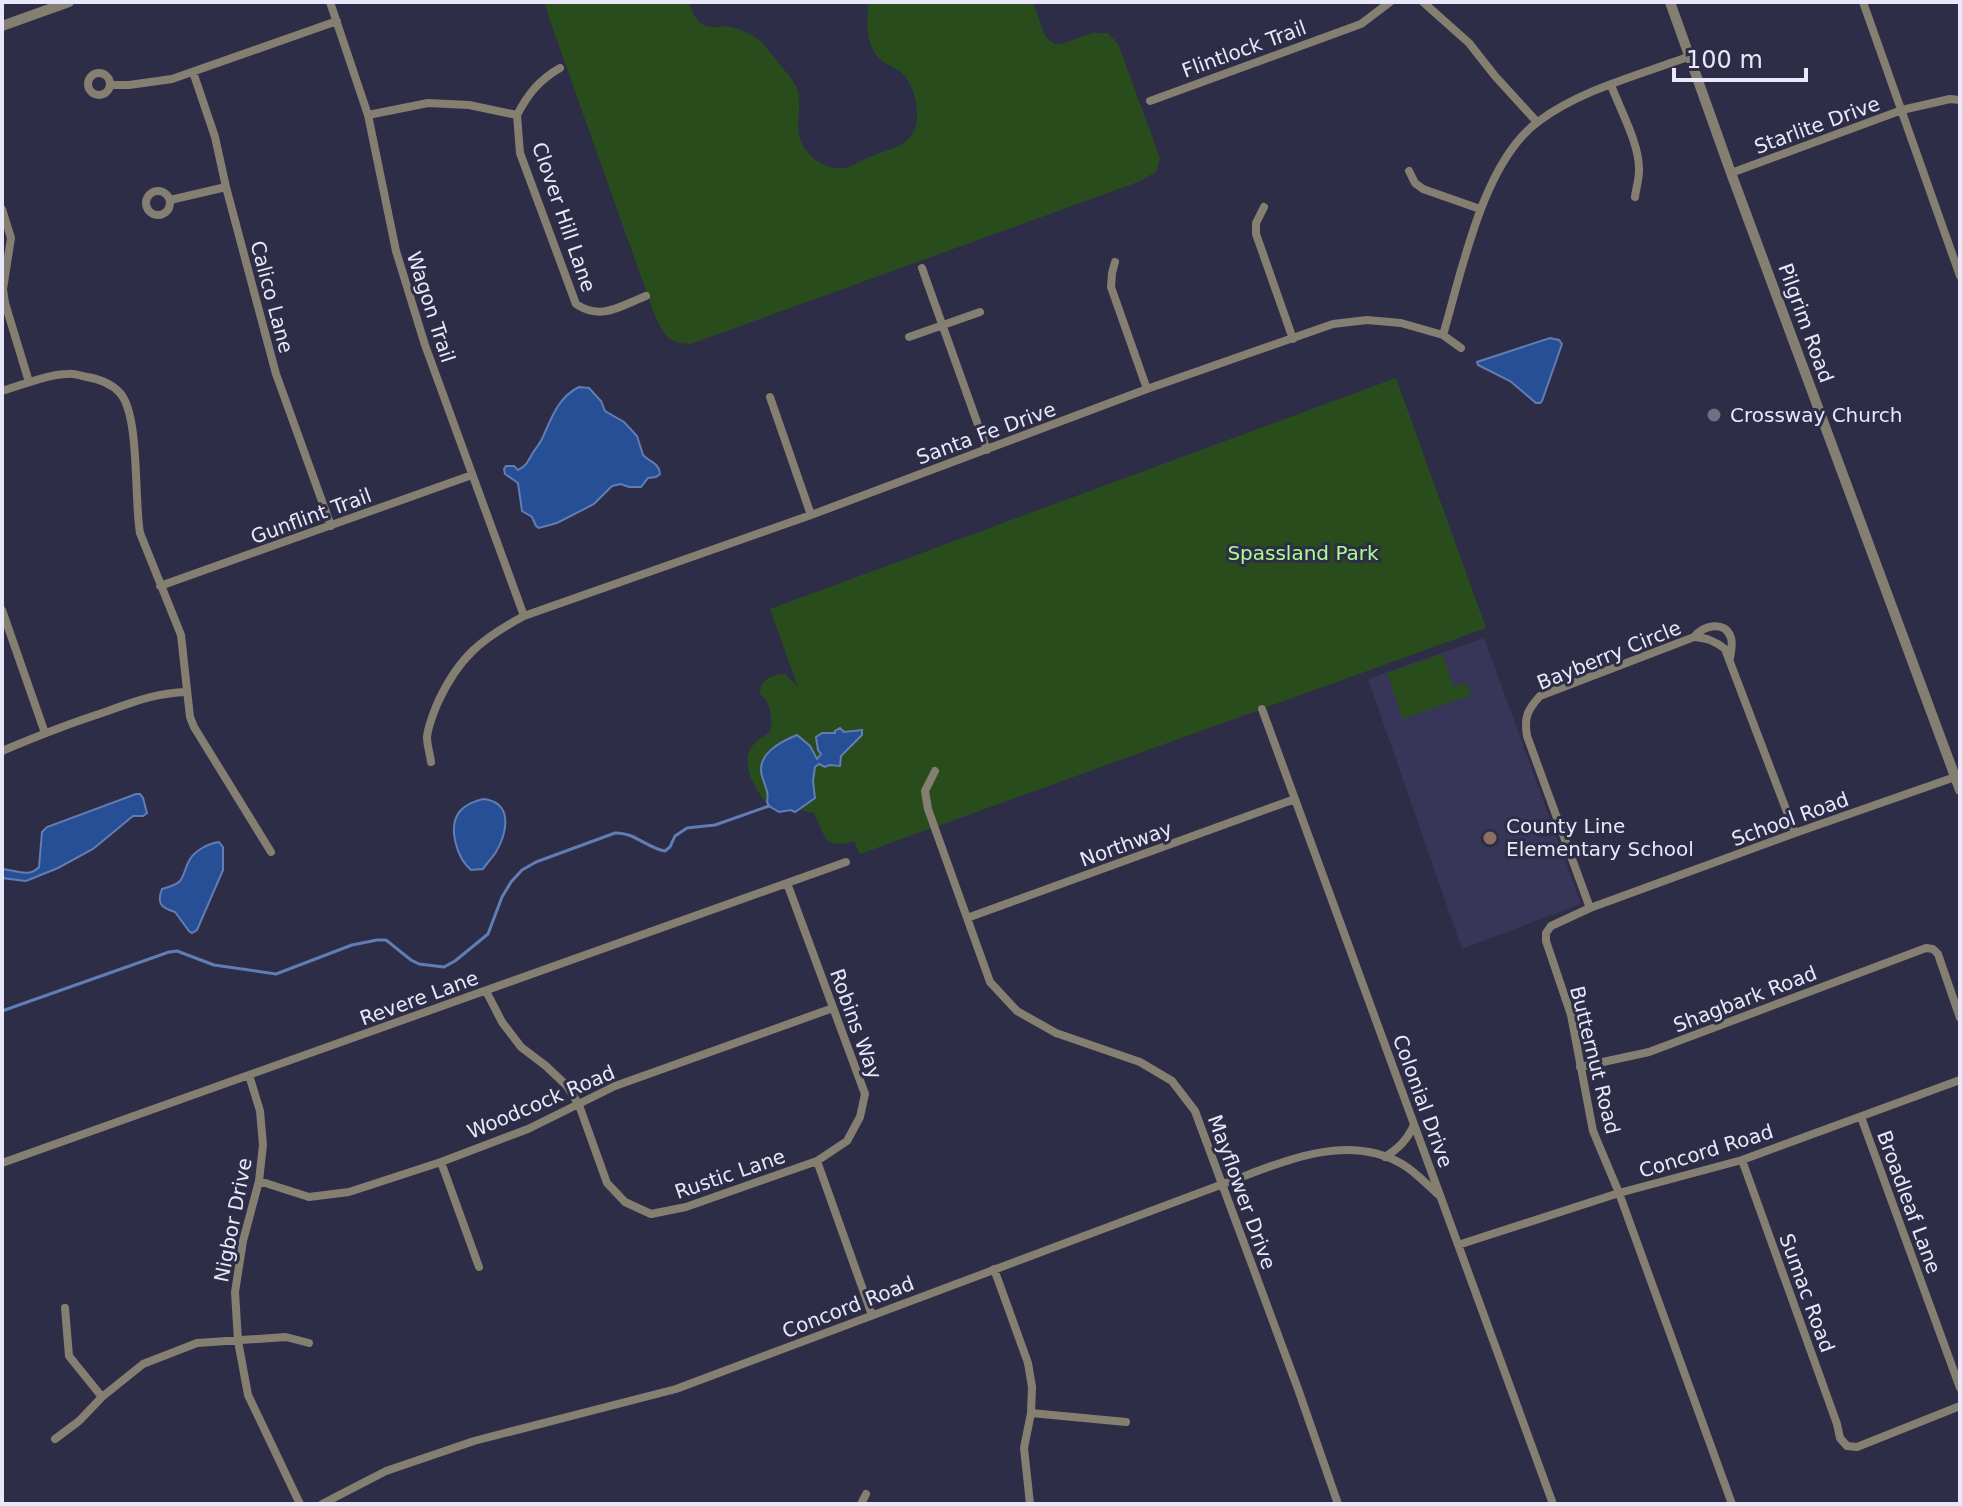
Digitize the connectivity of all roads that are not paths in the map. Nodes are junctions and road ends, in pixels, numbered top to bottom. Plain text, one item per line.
1 (69, 2) edge
2 (330, 2) edge
3 (1390, 2) edge
4 (1423, 2) edge
5 (1670, 2) edge
6 (1863, 2) edge
7 (337, 21) junction
8 (2, 26) edge
9 (1690, 56) junction
10 (560, 68) dead end
11 (193, 72) junction
12 (110, 85) dead end
13 (1611, 85) junction
14 (1960, 100) edge
15 (1150, 101) dead end
16 (1902, 110) junction
17 (368, 115) junction
18 (517, 115) junction
19 (1537, 122) junction
20 (1409, 171) dead end
21 (1731, 173) junction
22 (226, 187) junction
23 (1635, 197) dead end
24 (170, 200) dead end
25 (1264, 207) dead end
26 (2, 209) edge
27 (1480, 209) junction
28 (1115, 262) dead end
29 (922, 268) dead end
30 (1960, 276) edge
31 (2, 289) edge
32 (646, 296) dead end
33 (3, 304) edge
34 (980, 312) dead end
35 (942, 325) junction
36 (1443, 335) junction
37 (909, 337) dead end
38 (1293, 339) junction
39 (1461, 348) dead end
40 (29, 382) junction
41 (1147, 389) junction
42 (2, 391) edge
43 (770, 397) dead end
44 (987, 450) junction
45 (472, 475) junction
46 (811, 515) junction
47 (331, 526) junction
48 (160, 586) junction
49 (2, 610) edge
50 (524, 616) junction
51 (1694, 637) junction
52 (1730, 659) junction
53 (187, 692) junction
54 (1262, 709) dead end
55 (45, 733) junction
56 (2, 751) edge
57 (431, 762) dead end
58 (935, 771) dead end
59 (1955, 777) junction
60 (1960, 790) edge
61 (1295, 799) junction
62 (1795, 833) junction
63 (271, 852) dead end
64 (846, 862) dead end
65 (787, 883) junction
66 (1590, 908) junction
67 (967, 918) junction
68 (486, 991) junction
69 (833, 1008) junction
70 (1960, 1018) edge
71 (1580, 1067) junction
72 (249, 1075) junction
73 (1960, 1080) edge
74 (579, 1105) junction
75 (1861, 1117) junction
76 (1414, 1125) junction
77 (1385, 1157) junction
78 (1742, 1160) junction
79 (817, 1161) junction
80 (441, 1162) junction
81 (2, 1163) edge
82 (259, 1181) junction
83 (1223, 1184) junction
84 (1619, 1193) junction
85 (1440, 1196) junction
86 (1458, 1245) junction
87 (479, 1267) dead end
88 (994, 1269) junction
89 (65, 1308) dead end
90 (872, 1315) junction
91 (238, 1341) junction
92 (309, 1343) dead end
93 (1960, 1388) edge
94 (102, 1397) junction
95 (1960, 1406) edge
96 (1031, 1413) junction
97 (1126, 1422) dead end
98 (55, 1439) dead end
99 (866, 1494) dead end
100 (300, 1504) edge
101 (322, 1504) edge
102 (861, 1504) edge
103 (1030, 1504) edge
104 (1338, 1504) edge
105 (1553, 1504) edge
106 (1732, 1504) edge

1 - 8 street
2 - 7 street, Wagon Trail
3 - 15 street, Flintlock Trail
4 - 19 street
5 - 9 street, Pilgrim Road
6 - 16 street
7 - 11 street
7 - 17 street, Wagon Trail
9 - 13 street
9 - 21 street, Pilgrim Road
10 - 18 street
11 - 12 street
11 - 22 street, Calico Lane
13 - 19 street
13 - 23 street
14 - 16 street, Starlite Drive
16 - 21 street, Starlite Drive
16 - 30 street
17 - 18 street
17 - 45 street, Wagon Trail
18 - 32 street, Clover Hill Lane
19 - 27 street
20 - 27 street
21 - 59 street, Pilgrim Road
22 - 24 street
22 - 47 street, Calico Lane
25 - 38 street
26 - 31 street
27 - 36 street
28 - 41 street
29 - 35 street
31 - 33 street
33 - 40 street
34 - 35 street
35 - 37 street
35 - 44 street
36 - 38 street, Santa Fe Drive
36 - 39 street, Santa Fe Drive
38 - 41 street, Santa Fe Drive
40 - 42 street
40 - 48 street
41 - 44 street, Santa Fe Drive
43 - 46 street
44 - 46 street, Santa Fe Drive
45 - 47 street, Gunflint Trail
45 - 50 street, Wagon Trail
46 - 50 street, Santa Fe Drive
47 - 48 street, Gunflint Trail
48 - 53 street
49 - 55 street
50 - 57 street, Santa Fe Drive
51 - 52 street, Bayberry Circle
51 - 52 street
51 - 66 street, Bayberry Circle
52 - 62 street
53 - 55 street
53 - 63 street
54 - 61 street, Colonial Drive
55 - 56 street
58 - 67 street, Mayflower Drive
59 - 60 street, Pilgrim Road
59 - 62 street, School Road
61 - 67 street, Northway
61 - 76 street, Colonial Drive
62 - 66 street, School Road
64 - 65 street, Revere Lane
65 - 68 street, Revere Lane
65 - 69 street, Robins Way
66 - 71 street, Butternut Road
67 - 83 street, Mayflower Drive
68 - 72 street, Revere Lane
68 - 74 street, Rustic Lane
69 - 74 street, Woodcock Road
69 - 79 street, Robins Way
70 - 71 street, Shagbark Road
71 - 84 street, Butternut Road
72 - 81 street, Revere Lane
72 - 82 street, Nigbor Drive
73 - 75 street, Concord Road
74 - 79 street, Rustic Lane
74 - 80 street, Woodcock Road
75 - 78 street, Concord Road
75 - 93 street, Broadleaf Lane
76 - 77 street
76 - 85 street, Colonial Drive
77 - 83 street, Concord Road
77 - 85 street, Concord Road
78 - 84 street, Concord Road
78 - 95 street, Sumac Road
79 - 90 street
80 - 82 street, Woodcock Road
80 - 87 street
82 - 91 street, Nigbor Drive
83 - 88 street, Concord Road
83 - 104 street, Mayflower Drive
84 - 86 street, Concord Road
84 - 106 street, Butternut Road
85 - 86 street, Colonial Drive
86 - 105 street, Colonial Drive
88 - 90 street, Concord Road
88 - 96 street
89 - 94 street
90 - 101 street, Concord Road
91 - 92 street
91 - 94 street
91 - 100 street, Nigbor Drive
94 - 98 street
96 - 97 street
96 - 103 street
99 - 102 street

